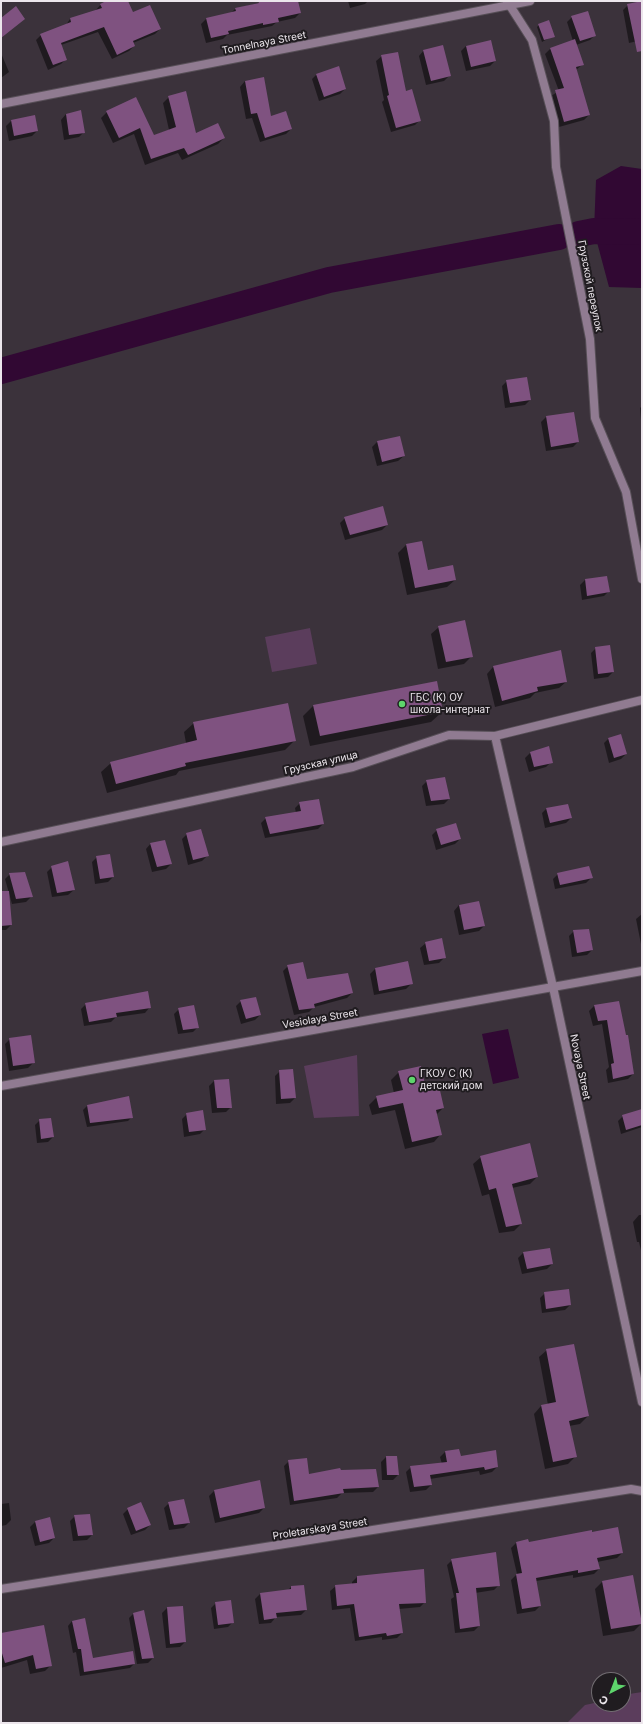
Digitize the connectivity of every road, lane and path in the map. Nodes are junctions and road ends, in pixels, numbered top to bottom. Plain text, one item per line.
1 (530, 1) edge
2 (509, 4) edge
3 (1, 104) edge
4 (642, 579) edge
5 (642, 700) edge
6 (495, 736) junction
7 (1, 842) edge
8 (642, 971) edge
9 (552, 987) junction
10 (1, 1086) edge
11 (642, 1402) edge
12 (642, 1491) edge
13 (1, 1589) edge

1 - 2 street, Tonnelnaya Street
2 - 3 street, Tonnelnaya Street
2 - 4 street, Грузской переулок
5 - 6 street, Грузская улица
6 - 7 street, Грузская улица
6 - 9 street, Novaya Street
8 - 9 street, Vesiolaya Street
9 - 10 street, Vesiolaya Street
9 - 11 street, Novaya Street
12 - 13 street, Proletarskaya Street

